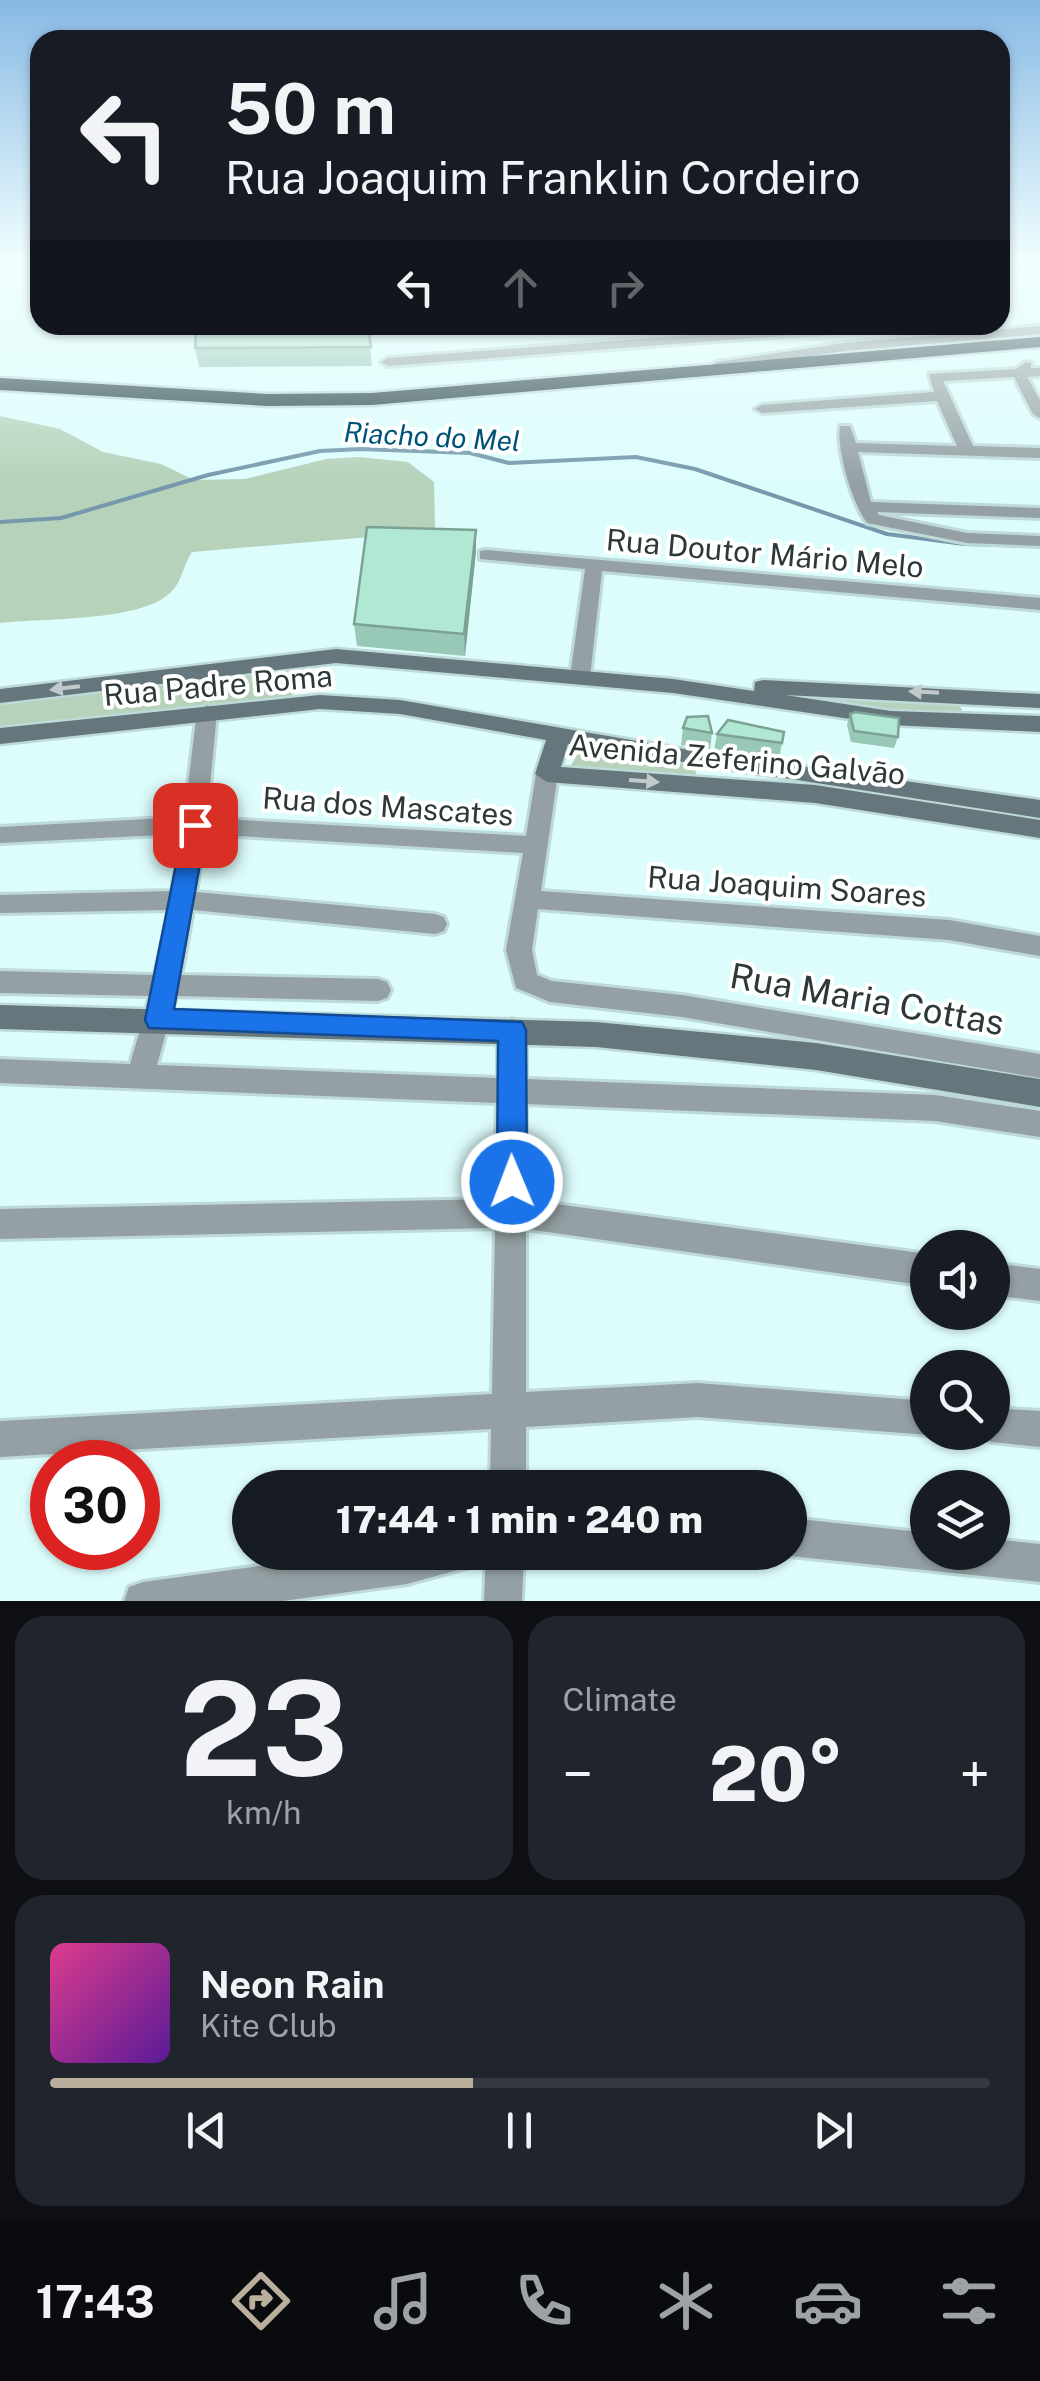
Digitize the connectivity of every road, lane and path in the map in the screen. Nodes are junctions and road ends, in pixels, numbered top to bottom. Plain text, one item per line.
1 (692, 335) edge
2 (945, 335) edge
3 (1040, 342) edge
4 (388, 362) dead end
5 (1040, 364) edge
6 (1040, 372) edge
7 (1019, 374) junction
8 (644, 377) junction
9 (0, 384) edge
10 (941, 396) junction
11 (1038, 408) edge
12 (762, 409) dead end
13 (845, 429) dead end
14 (848, 448) junction
15 (967, 451) junction
16 (1040, 453) edge
17 (864, 507) junction
18 (1040, 513) edge
19 (1040, 541) edge
20 (486, 555) dead end
21 (594, 565) junction
22 (1040, 604) edge
23 (336, 656) junction
24 (580, 677) junction
25 (967, 694) junction
26 (0, 696) edge
27 (808, 697) junction
28 (320, 702) junction
29 (207, 712) junction
30 (1034, 719) edge
31 (975, 721) junction
32 (560, 732) junction
33 (0, 736) edge
34 (706, 773) junction
35 (547, 774) junction
36 (1040, 809) edge
37 (195, 825) junction
38 (1040, 829) edge
39 (0, 835) edge
40 (532, 845) junction
41 (528, 899) junction
42 (181, 900) junction
43 (0, 904) edge
44 (436, 924) dead end
45 (1040, 946) edge
46 (0, 982) edge
47 (163, 986) junction
48 (378, 990) dead end
49 (682, 1006) junction
50 (0, 1016) edge
51 (158, 1020) junction
52 (512, 1030) junction
53 (681, 1041) junction
54 (1040, 1066) edge
55 (0, 1070) edge
56 (140, 1076) junction
57 (511, 1089) junction
58 (1040, 1093) edge
59 (1040, 1124) edge
60 (512, 1213) junction
61 (0, 1224) edge
62 (910, 1268) edge
63 (1010, 1281) edge
64 (1040, 1285) edge
65 (511, 1407) junction
66 (910, 1416) edge
67 (1010, 1426) edge
68 (1040, 1429) edge
69 (0, 1439) edge
70 (509, 1470) edge
71 (807, 1540) edge
72 (910, 1550) edge
73 (1010, 1560) edge
74 (1040, 1563) edge
75 (369, 1570) edge
76 (504, 1570) edge
77 (143, 1601) edge
78 (503, 1601) edge

1 - 4 street
2 - 8 street
3 - 8 highway
5 - 7 street
6 - 7 street
7 - 10 street
7 - 11 street
8 - 9 highway
10 - 12 street
10 - 15 street
13 - 14 street
14 - 15 street
14 - 17 street
15 - 16 street
17 - 18 street
17 - 19 street
20 - 21 street, Rua Doutor Mário Melo
21 - 22 street, Rua Doutor Mário Melo
21 - 24 street
23 - 24 street
23 -> 26 street
23 - 28 street
24 - 27 street
25 -> 27 street
25 - 30 street
25 - 31 street
27 - 31 street
28 - 29 street, Rua Padre Roma
28 - 32 street, Rua Padre Roma
29 - 33 street, Rua Padre Roma
29 - 37 street
30 - 31 street
32 - 34 street, Avenida Zeferino Galvão
32 - 35 street
35 -> 34 street, Avenida Zeferino Galvão
34 - 36 street, Avenida Zeferino Galvão
34 - 38 street, Avenida Zeferino Galvão
35 - 40 street
37 - 39 street, Rua dos Mascates
37 - 40 street, Rua dos Mascates
37 - 42 street
40 - 41 street
41 - 45 street, Rua Joaquim Soares
41 - 49 street, Rua Maria Cottas
42 - 43 street
42 - 44 street
42 - 47 street
46 - 47 street
47 - 48 street
47 - 51 street
49 - 53 street
49 - 54 street, Rua Maria Cottas
50 - 51 street
51 - 52 street
51 - 56 street
52 - 53 street
52 - 57 street
53 - 58 street
55 - 56 street
56 - 57 street
57 - 59 street
57 - 60 street
60 - 61 street
60 - 62 street
60 - 65 street
63 - 64 street
65 - 66 street
65 - 69 street
65 - 70 street
67 - 68 street
71 - 72 street
73 - 74 street
75 - 77 street
76 - 78 street

